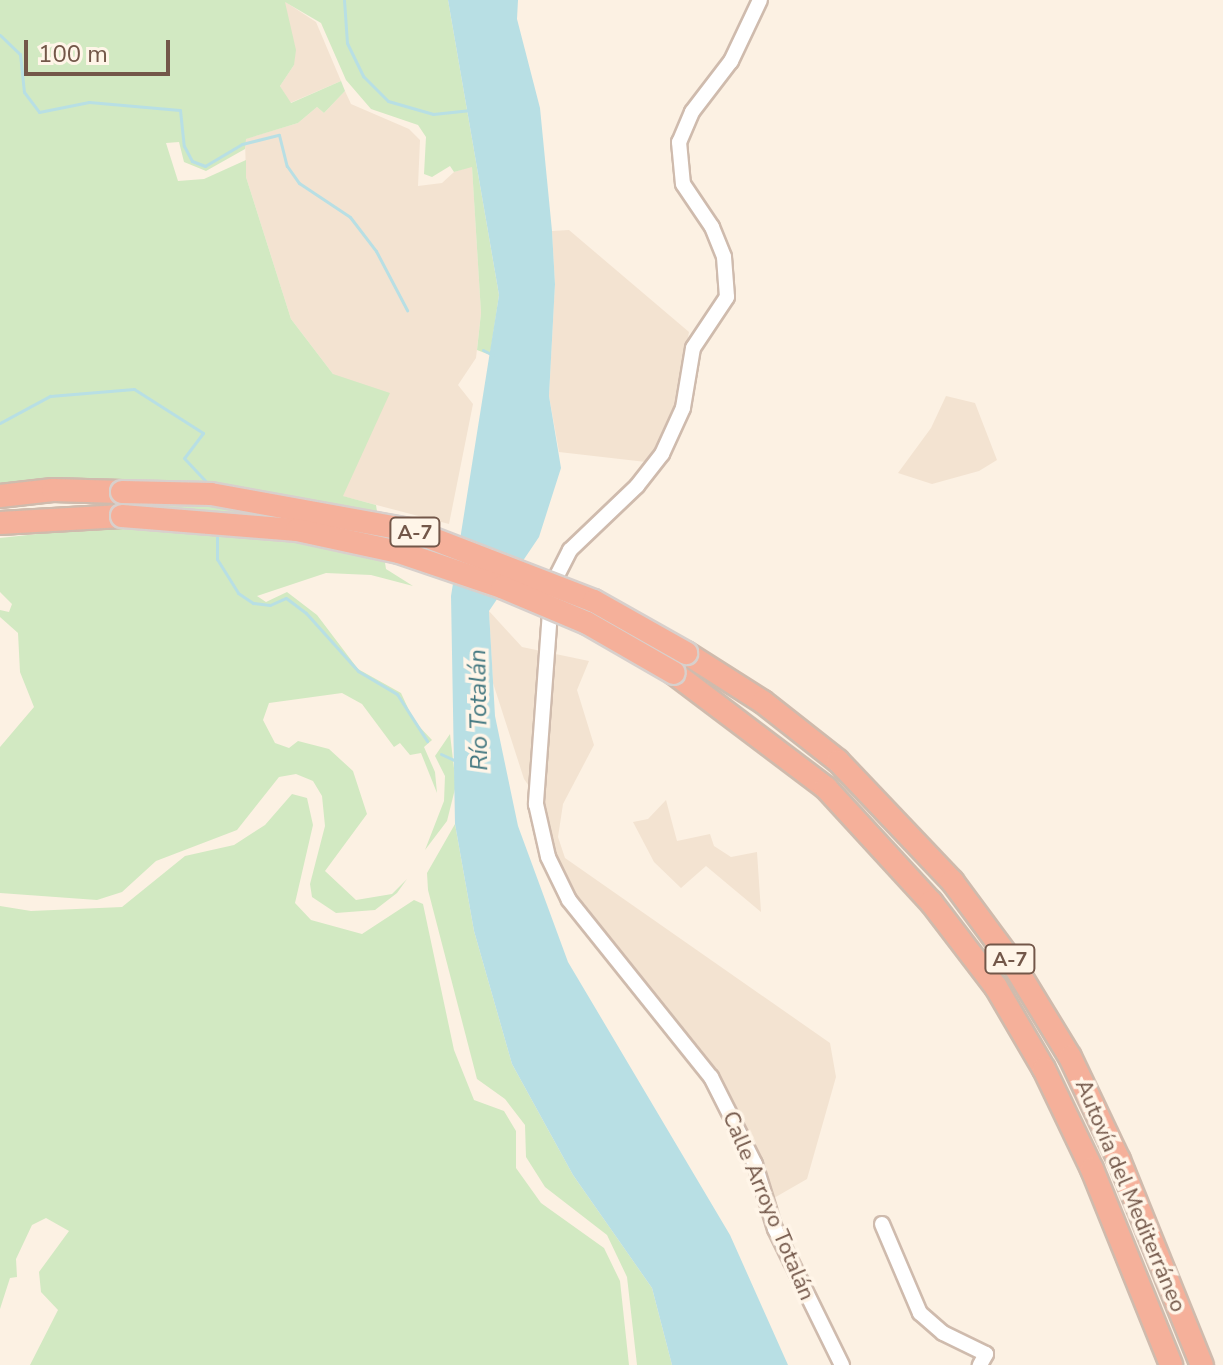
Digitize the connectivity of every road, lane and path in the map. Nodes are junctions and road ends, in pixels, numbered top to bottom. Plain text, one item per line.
1 (760, 0) edge
2 (0, 496) edge
3 (0, 523) edge
4 (882, 1224) dead end
5 (842, 1365) edge
6 (980, 1365) edge
7 (1171, 1365) edge
8 (1202, 1365) edge

1 - 5 street, Calle Arroyo Totalán
2 - 8 highway, Autovía del Mediterráneo / A-7, bridge
3 - 7 highway, Autovía del Mediterráneo / A-7, bridge
4 - 6 street

